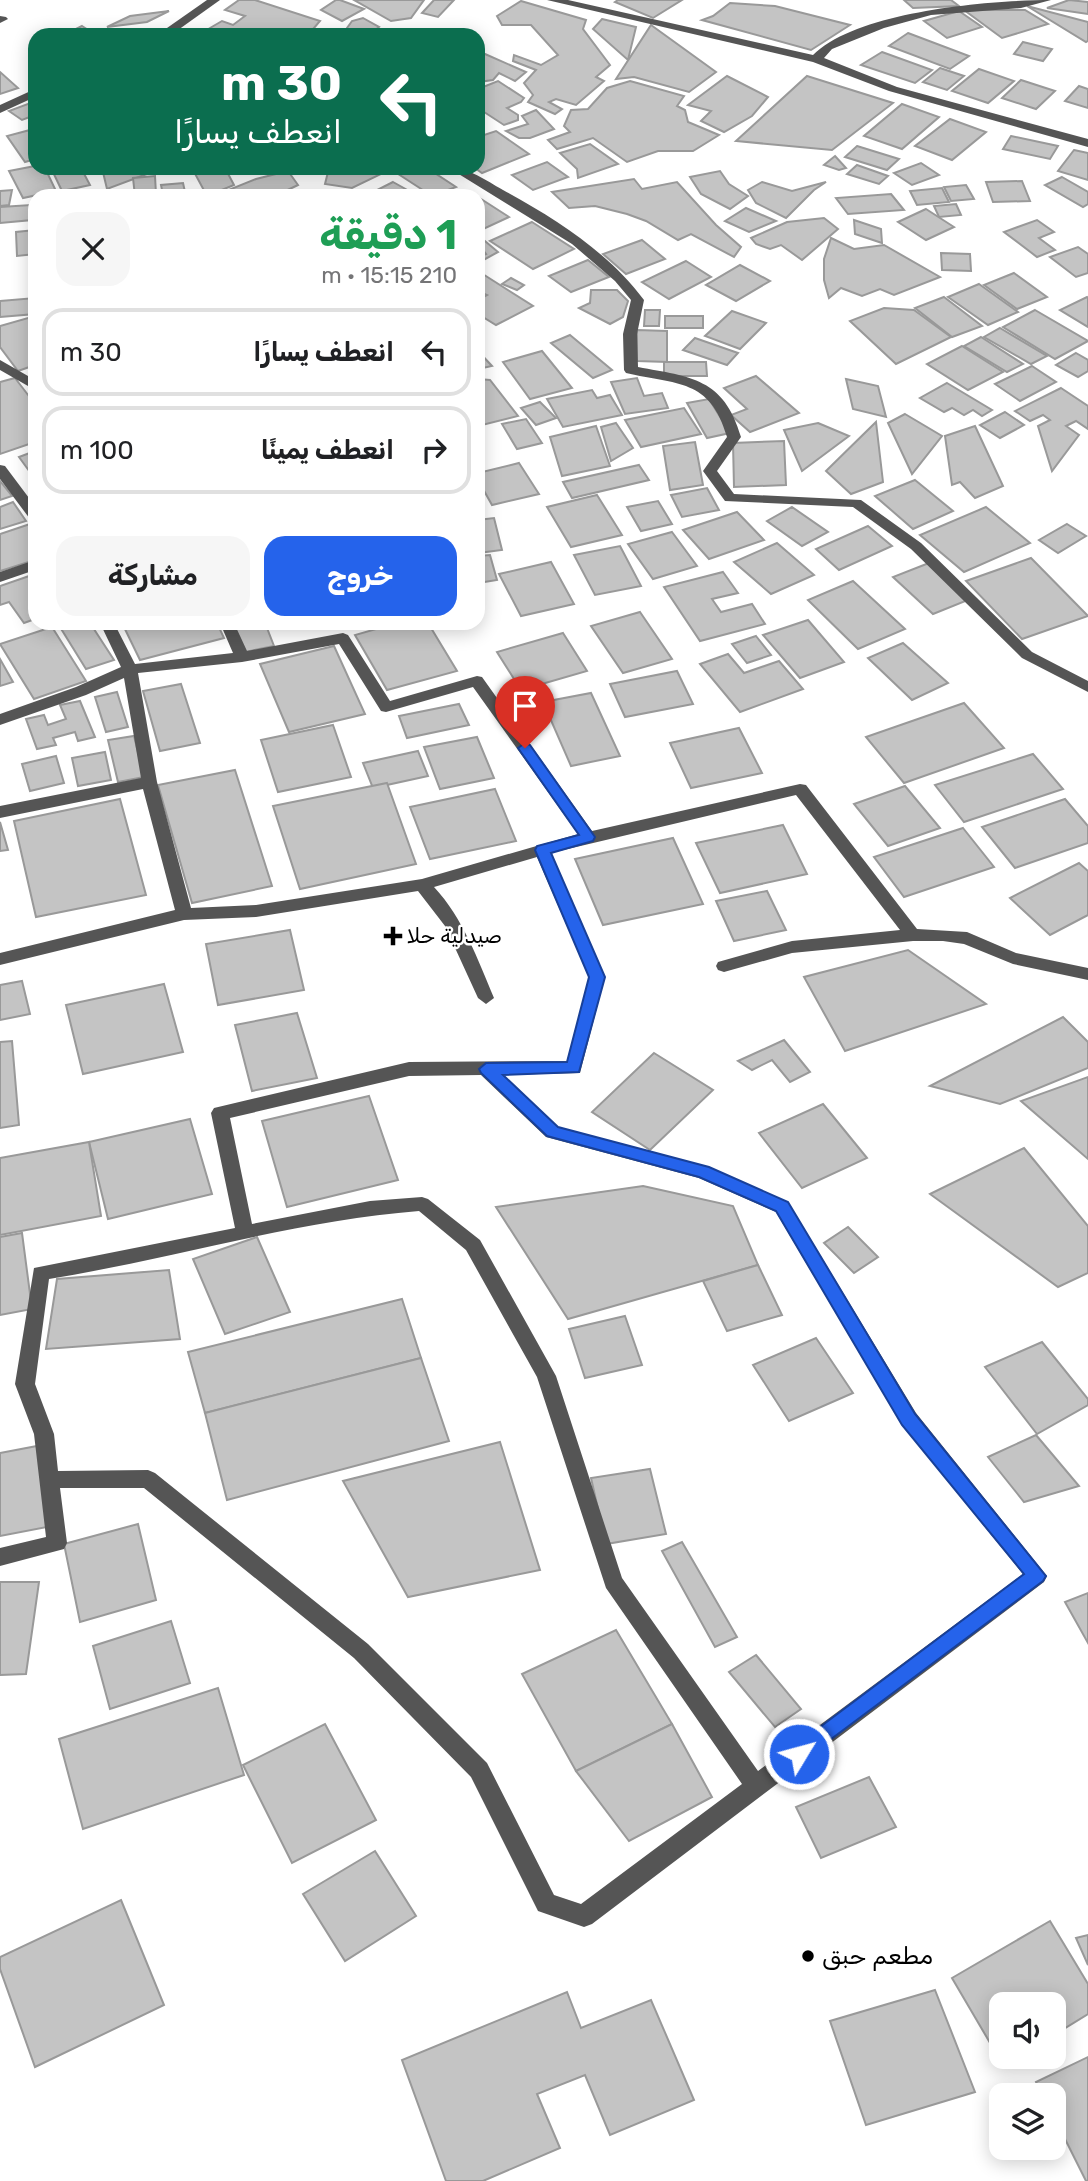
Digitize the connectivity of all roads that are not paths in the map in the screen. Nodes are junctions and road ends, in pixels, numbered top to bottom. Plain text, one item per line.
1 (214, 0) edge
2 (553, 0) edge
3 (1045, 0) edge
4 (181, 24) junction
5 (174, 28) edge
6 (184, 28) edge
7 (817, 59) junction
8 (28, 96) edge
9 (0, 109) edge
10 (1088, 143) edge
11 (467, 175) edge
12 (0, 364) edge
13 (28, 382) edge
14 (0, 468) edge
15 (28, 497) edge
16 (28, 567) edge
17 (0, 577) edge
18 (111, 630) edge
19 (230, 630) edge
20 (242, 657) junction
21 (131, 669) junction
22 (1088, 687) edge
23 (0, 720) edge
24 (149, 782) junction
25 (0, 812) edge
26 (588, 837) junction
27 (542, 850) junction
28 (422, 885) junction
29 (184, 914) junction
30 (913, 935) junction
31 (0, 958) edge
32 (724, 966) dead end
33 (1088, 974) edge
34 (486, 998) dead end
35 (486, 1069) junction
36 (245, 1233) junction
37 (50, 1480) junction
38 (0, 1557) edge
39 (756, 1786) junction

1 - 4 street
2 - 7 street
3 - 7 street
4 - 5 street
4 - 6 street
7 - 10 street
8 - 9 street
11 - 22 street
12 - 13 street
14 - 15 street
16 - 17 street
18 - 21 street
19 - 20 street
20 - 21 street
20 - 26 street
21 - 23 street
21 - 24 street
24 - 25 street
24 - 29 street
26 - 27 street
26 - 30 street
27 - 28 street
27 - 35 street
28 - 29 street
28 - 34 street
29 - 31 street
30 - 32 street
30 - 33 street
35 - 36 street
35 - 39 street
36 - 37 street
36 - 39 street
37 - 38 street
37 - 39 street

